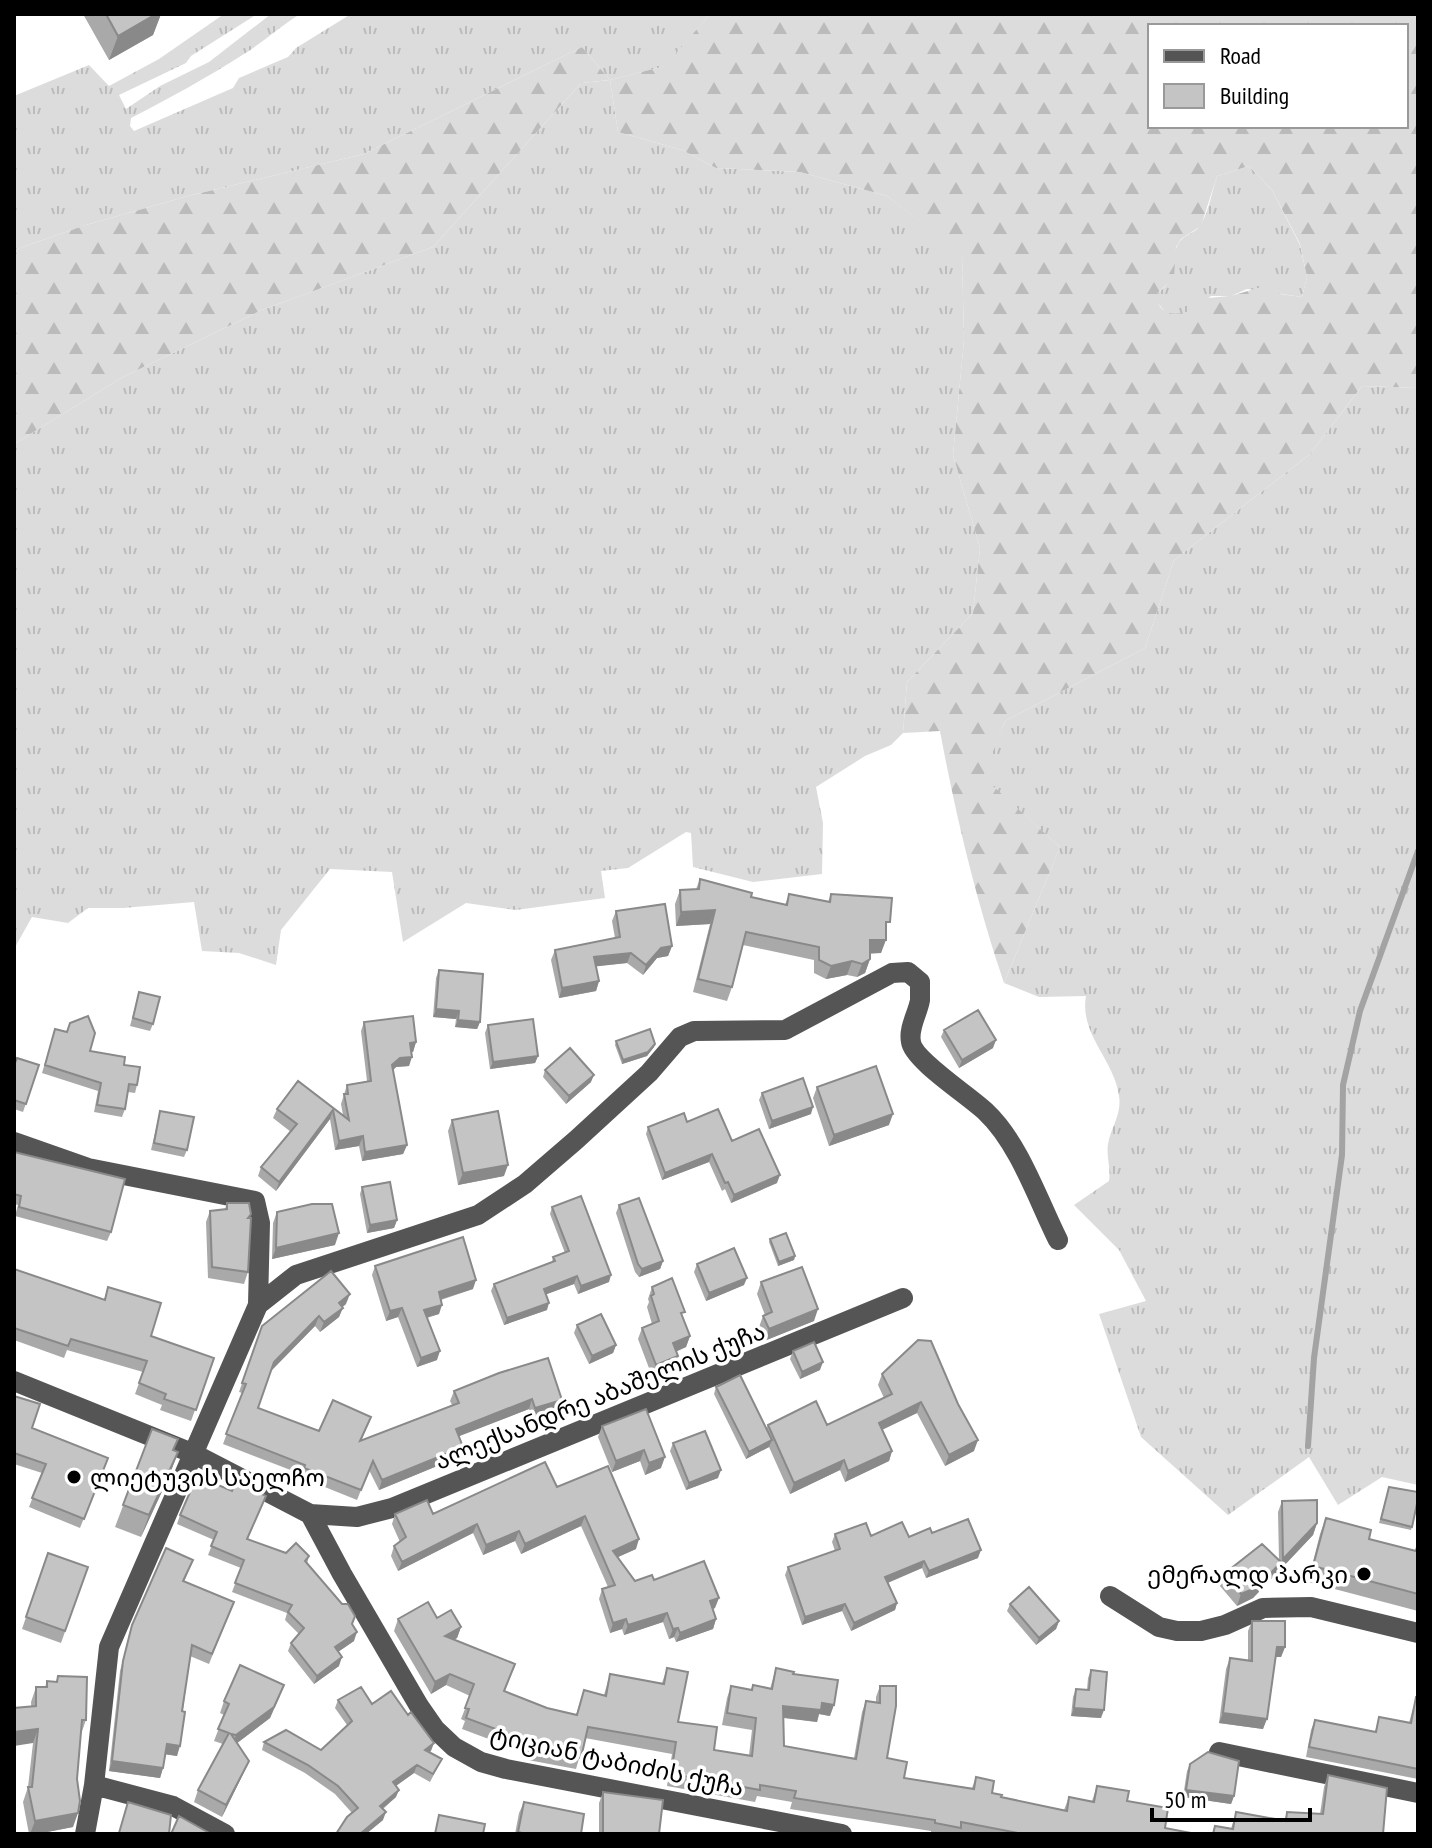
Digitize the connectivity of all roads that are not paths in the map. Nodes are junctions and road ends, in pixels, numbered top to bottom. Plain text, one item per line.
1 (14, 1142) edge
2 (1058, 1240) dead end
3 (903, 1298) dead end
4 (258, 1305) junction
5 (14, 1381) edge
6 (192, 1453) junction
7 (310, 1514) junction
8 (1110, 1596) dead end
9 (1418, 1633) edge
10 (1219, 1752) edge
11 (94, 1785) junction
12 (1418, 1793) edge
13 (85, 1834) edge
14 (225, 1834) edge
15 (842, 1834) edge

1 - 4 street
2 - 4 street
3 - 7 street, ალექსანდრე აბაშელის ქუჩა
4 - 6 street
5 - 6 street
6 - 7 street
6 - 11 street
7 - 15 street, ტიციან ტაბიძის ქუჩა
8 - 9 street
10 - 12 street
11 - 13 street
11 - 14 street

